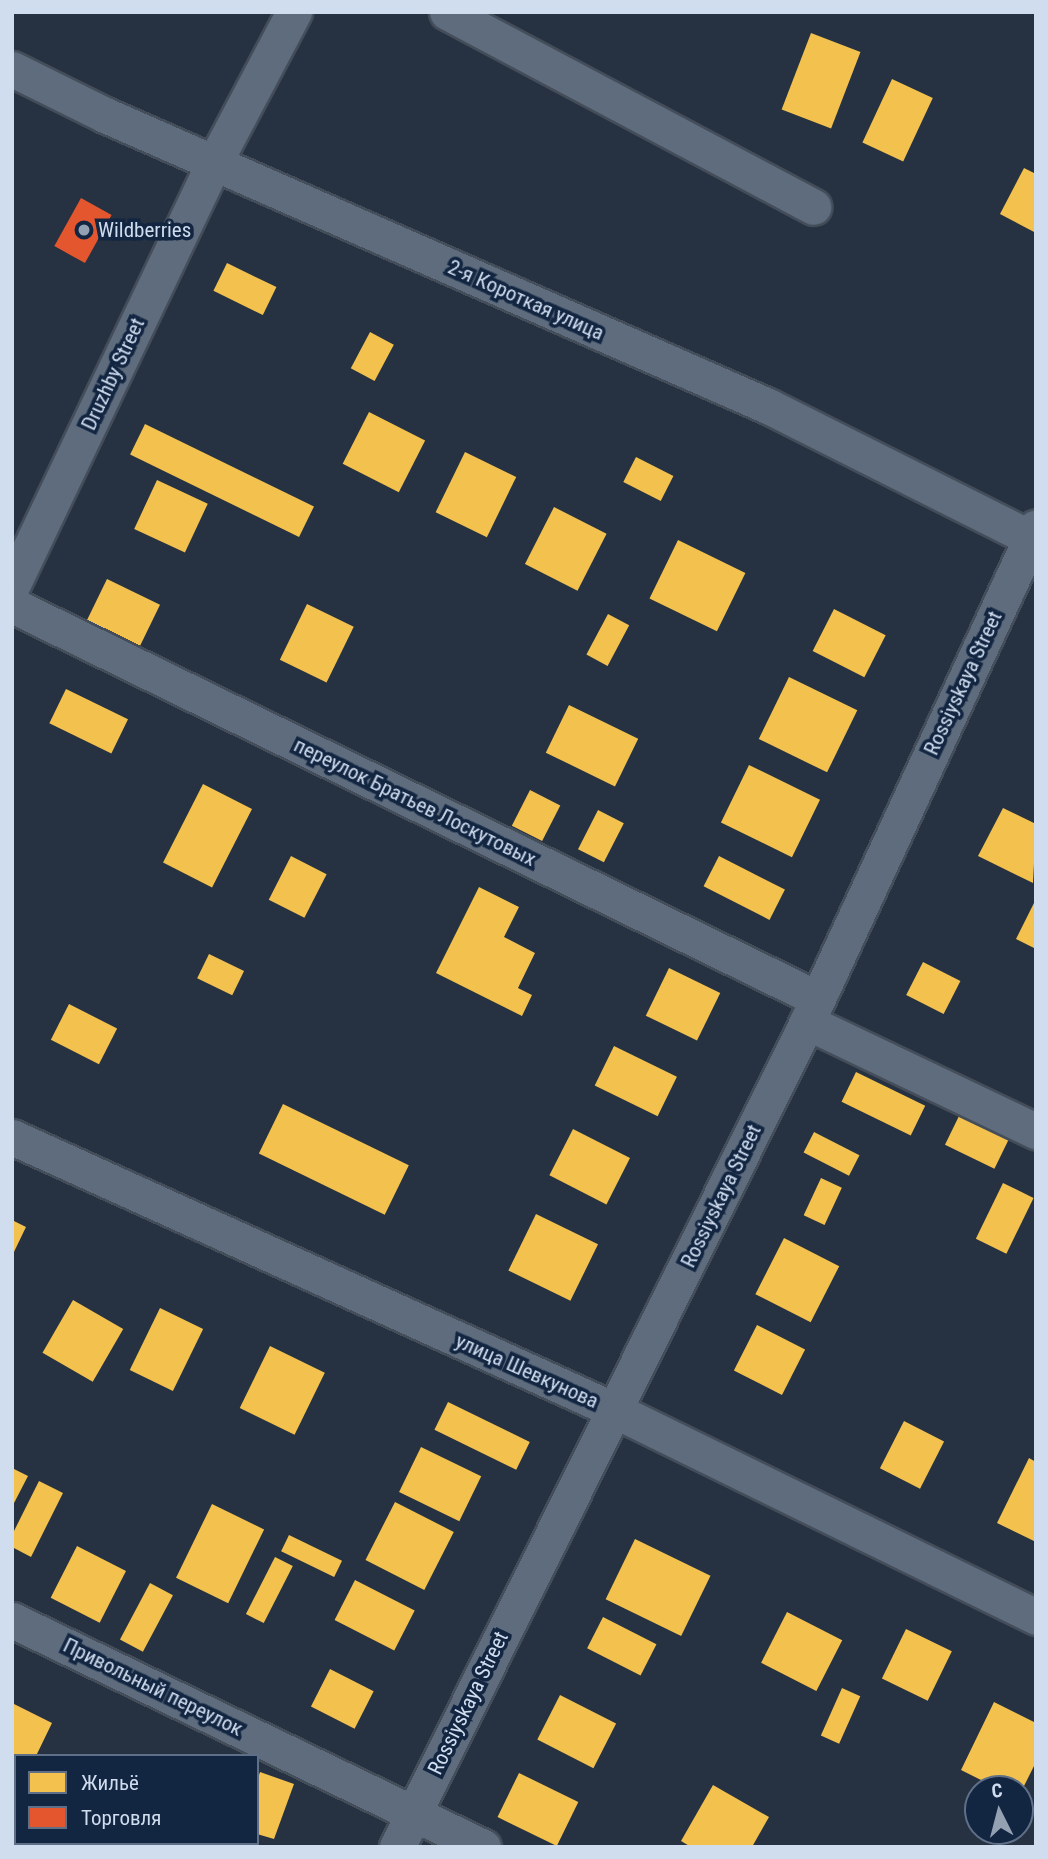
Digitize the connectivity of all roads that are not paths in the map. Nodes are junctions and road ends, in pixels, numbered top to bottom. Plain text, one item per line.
1 (294, 12) edge
2 (447, 12) edge
3 (12, 69) edge
4 (214, 163) junction
5 (813, 207) dead end
6 (1034, 535) edge
7 (12, 586) edge
8 (12, 605) edge
9 (813, 1011) junction
10 (1036, 1131) edge
11 (12, 1137) edge
12 (614, 1410) junction
13 (1036, 1617) edge
14 (12, 1620) edge
15 (413, 1815) junction
16 (397, 1847) edge
17 (483, 1847) edge

1 - 4 street, Druzhby Street
2 - 5 street
3 - 4 street, 2-я Короткая улица
4 - 6 street, 2-я Короткая улица
4 - 7 street, Druzhby Street
6 - 9 street, Rossiyskaya Street
8 - 9 street, переулок Братьев Лоскутовых
9 - 10 street, переулок Братьев Лоскутовых
9 - 12 street, Rossiyskaya Street
11 - 12 street, улица Шевкунова
12 - 13 street, улица Шевкунова
12 - 15 street, Rossiyskaya Street
14 - 15 street, Привольный переулок
15 - 16 street, Rossiyskaya Street
15 - 17 street, Привольный переулок

